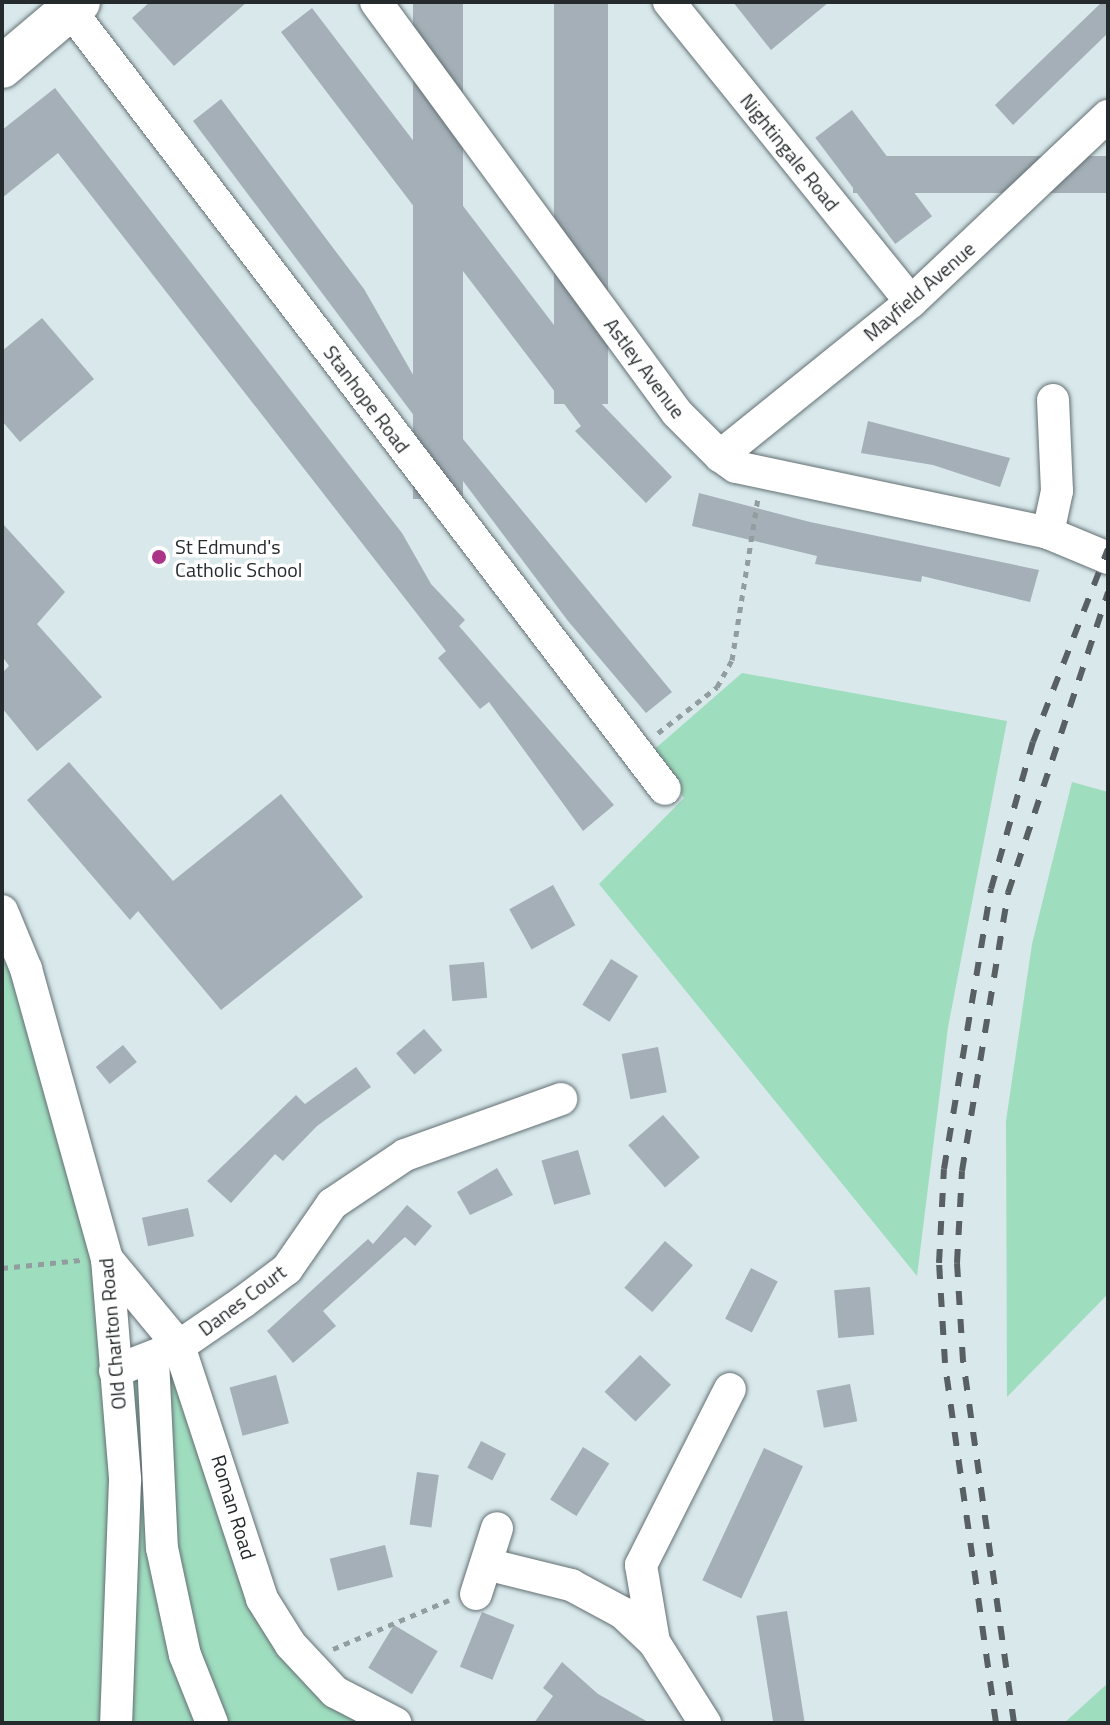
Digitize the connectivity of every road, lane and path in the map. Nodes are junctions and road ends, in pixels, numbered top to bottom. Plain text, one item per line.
1 (376, 2) edge
2 (673, 4) edge
3 (75, 6) edge
4 (2, 67) edge
5 (1108, 116) edge
6 (911, 302) junction
7 (1053, 400) dead end
8 (720, 456) junction
9 (761, 473) junction
10 (1048, 533) junction
11 (1108, 558) edge
12 (635, 750) junction
13 (665, 789) dead end
14 (2, 911) edge
15 (561, 1099) dead end
16 (107, 1259) junction
17 (166, 1353) junction
18 (115, 1371) junction
19 (730, 1389) dead end
20 (497, 1528) dead end
21 (486, 1564) junction
22 (641, 1565) junction
23 (571, 1585) junction
24 (476, 1594) joint
25 (654, 1642) junction
26 (326, 1653) dead end
27 (116, 1723) edge
28 (212, 1723) edge
29 (395, 1723) edge
30 (705, 1723) edge

1 - 8 street, Astley Avenue
2 - 6 street, Nightingale Road
3 - 4 main road
3 - 12 street, Stanhope Road
5 - 6 street, Mayfield Avenue
6 - 8 street, Mayfield Avenue
7 - 10 street
8 - 9 street, Astley Avenue
9 - 10 street, Astley Avenue
9 - 12 path
10 - 11 street, Astley Avenue
12 - 13 street, Stanhope Road
14 - 16 street, Old Charlton Road
15 - 17 street, Danes Court
16 - 17 street, Roman Road
16 - 18 street, Old Charlton Road
17 - 18 street, Danes Court
17 - 28 street
17 - 29 street, Roman Road
18 - 27 street, Old Charlton Road
19 - 22 street
20 - 21 street
21 - 23 street
21 - 24 street
22 - 23 street
22 - 25 street
23 - 25 street
24 - 26 path
25 - 30 street

